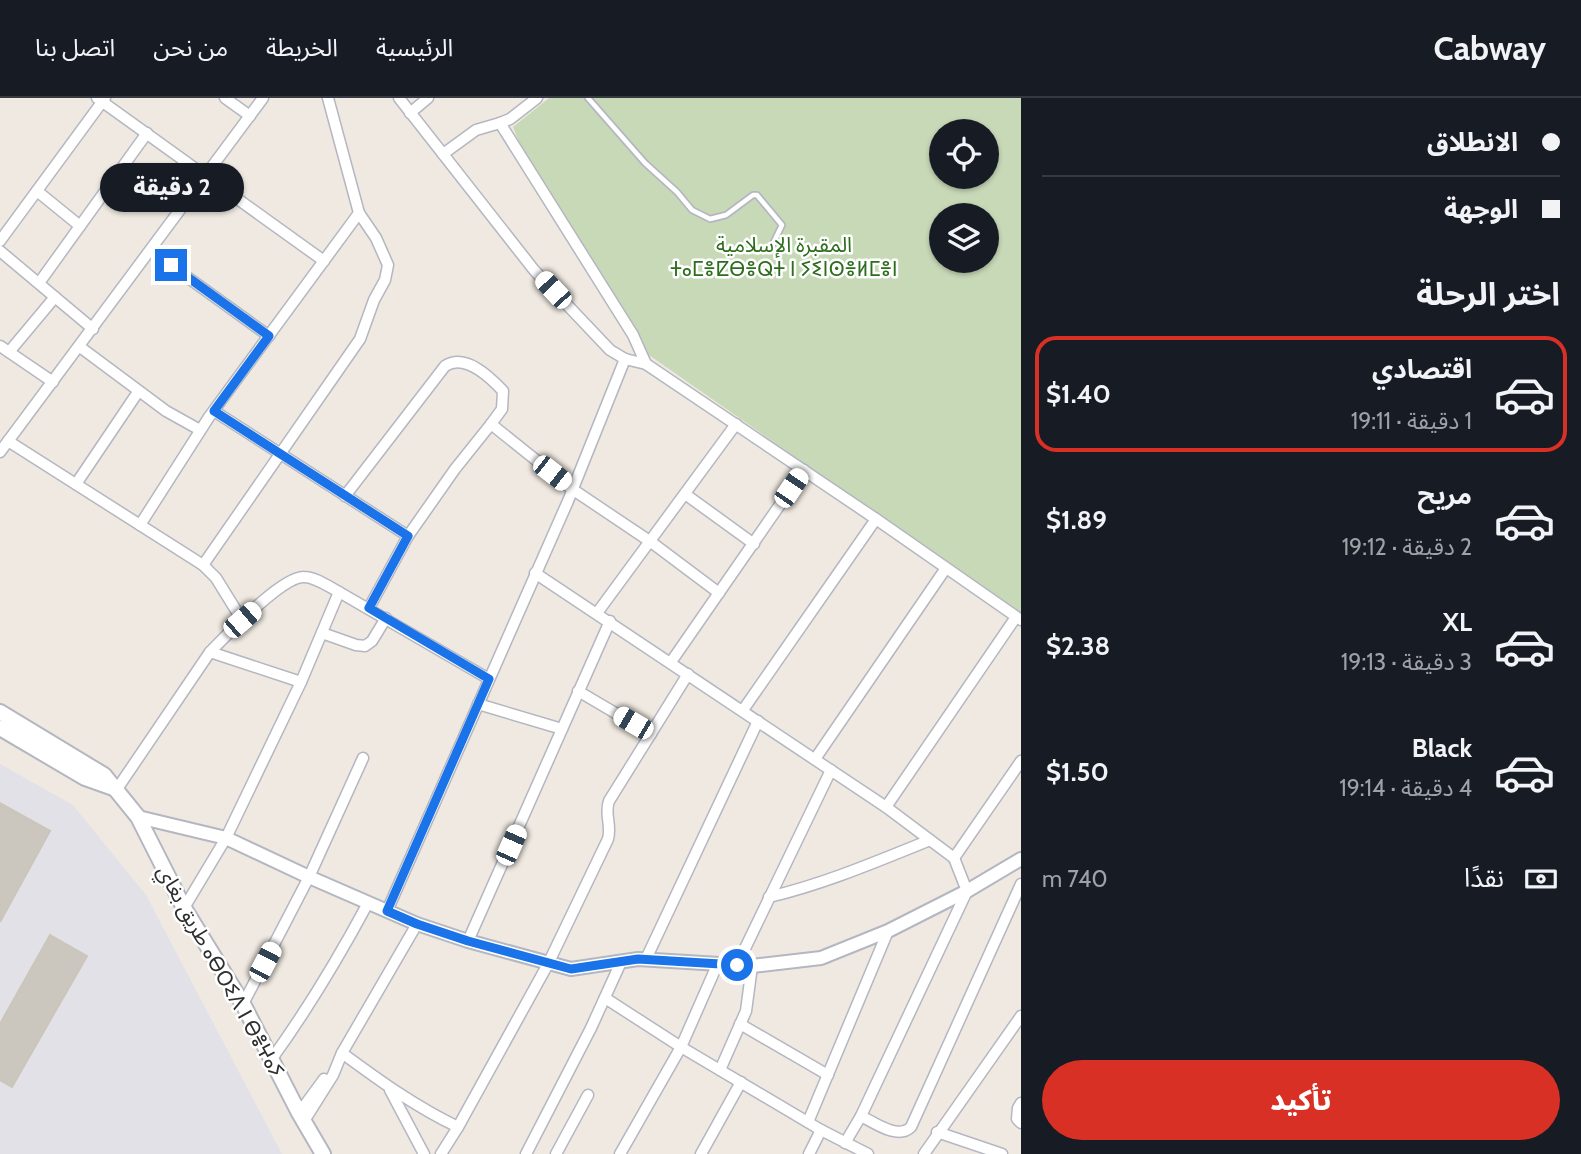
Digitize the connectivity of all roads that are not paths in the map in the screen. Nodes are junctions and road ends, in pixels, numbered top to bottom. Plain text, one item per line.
1 (225, 98) edge
2 (264, 98) edge
3 (328, 98) edge
4 (399, 98) edge
5 (428, 98) edge
6 (537, 98) edge
7 (588, 98) edge
8 (102, 99) edge
9 (411, 113) junction
10 (250, 116) junction
11 (500, 123) junction
12 (147, 133) junction
13 (443, 154) junction
14 (207, 176) junction
15 (37, 191) junction
16 (359, 213) junction
17 (80, 226) junction
18 (0, 241) edge
19 (770, 250) dead end
20 (0, 251) edge
21 (151, 251) junction
22 (324, 261) junction
23 (38, 284) junction
24 (55, 297) junction
25 (93, 329) junction
26 (269, 336) junction
27 (80, 347) junction
28 (4, 349) edge
29 (625, 359) junction
30 (646, 364) junction
31 (53, 383) junction
32 (138, 392) junction
33 (214, 411) junction
34 (491, 424) junction
35 (736, 424) junction
36 (200, 430) junction
37 (8, 442) junction
38 (0, 452) edge
39 (281, 454) junction
40 (804, 470) junction
41 (76, 484) junction
42 (572, 489) junction
43 (685, 494) junction
44 (345, 496) junction
45 (876, 519) junction
46 (140, 525) junction
47 (408, 536) junction
48 (651, 542) junction
49 (754, 544) junction
50 (203, 565) junction
51 (946, 568) junction
52 (535, 573) junction
53 (340, 592) junction
54 (719, 593) junction
55 (369, 608) junction
56 (597, 612) junction
57 (386, 618) junction
58 (1018, 619) edge
59 (242, 620) junction
60 (610, 621) junction
61 (322, 633) junction
62 (210, 652) junction
63 (671, 662) junction
64 (688, 674) junction
65 (489, 679) junction
66 (301, 682) junction
67 (578, 691) junction
68 (478, 704) junction
69 (743, 710) junction
70 (0, 712) edge
71 (758, 721) junction
72 (0, 729) edge
73 (562, 729) junction
74 (651, 734) junction
75 (363, 758) dead end
76 (815, 759) junction
77 (1021, 761) edge
78 (831, 770) junction
79 (117, 789) junction
80 (886, 807) junction
81 (138, 817) junction
82 (226, 838) junction
83 (930, 840) junction
84 (954, 858) junction
85 (1021, 859) edge
86 (309, 877) junction
87 (1021, 884) edge
88 (967, 891) junction
89 (769, 897) junction
90 (368, 903) junction
91 (184, 908) junction
92 (387, 911) junction
93 (417, 924) junction
94 (888, 931) junction
95 (468, 941) junction
96 (646, 959) junction
97 (621, 962) junction
98 (718, 963) junction
99 (548, 964) junction
100 (737, 965) junction
101 (752, 966) junction
102 (604, 998) junction
103 (243, 1004) junction
104 (1021, 1016) edge
105 (740, 1024) junction
106 (681, 1047) junction
107 (342, 1053) junction
108 (271, 1060) junction
109 (720, 1070) junction
110 (828, 1075) junction
111 (741, 1082) junction
112 (388, 1086) junction
113 (588, 1095) dead end
114 (1021, 1103) edge
115 (861, 1116) junction
116 (301, 1117) junction
117 (808, 1122) junction
118 (1021, 1123) edge
119 (458, 1127) junction
120 (821, 1130) junction
121 (937, 1132) junction
122 (845, 1143) junction
123 (323, 1154) edge
124 (424, 1154) edge
125 (441, 1154) edge
126 (526, 1154) edge
127 (556, 1154) edge
128 (620, 1154) edge
129 (701, 1154) edge
130 (809, 1154) edge
131 (868, 1154) edge
132 (924, 1154) edge
133 (1002, 1154) edge

1 - 10 street
2 - 10 street
3 - 16 street
4 - 9 street
5 - 9 street
6 - 11 street
7 - 19 lane
8 - 12 street
8 - 15 street
9 - 13 street
10 - 14 street
11 - 13 street
11 - 30 street
12 - 14 street
12 - 17 street
13 - 29 street
14 - 21 street
14 - 22 street
15 - 17 street
15 - 18 street
16 - 22 street
16 - 39 street
17 - 23 street
20 - 23 street
21 - 25 street
21 - 26 street
22 - 26 street
23 - 24 street
24 - 25 street
24 - 28 street
25 - 27 street
26 - 33 street
27 - 31 street
27 - 32 street
28 - 31 street
29 - 30 street
29 - 42 street
30 - 35 street
31 - 37 street
32 - 36 street
32 - 41 street
33 - 36 street
33 - 39 street
34 - 42 street
34 - 44 street
34 - 47 street
35 - 40 street
35 - 43 street
36 - 46 street
37 - 38 street
37 - 41 street
39 - 44 street
39 - 50 street
40 - 45 street
40 - 49 street
41 - 46 street
42 - 48 street
42 - 52 street
43 - 48 street
43 - 49 street
44 - 47 street
45 - 51 street
45 - 69 street
46 - 50 street
47 - 55 street
48 - 54 street
48 - 56 street
49 - 54 street
50 - 59 street
51 - 58 street
51 - 76 street
52 - 56 street
52 - 65 street
53 - 55 street
53 - 59 street
53 - 61 street
54 - 63 street
55 - 57 street
56 - 60 street
57 - 61 street
57 - 65 street
58 - 80 street
59 - 62 street
60 - 63 street
60 - 67 street
61 - 66 street
62 - 66 street
62 - 79 street
63 - 64 street
64 - 69 street
64 - 74 street
65 - 68 street
66 - 82 street
67 - 73 street
67 - 74 street
68 - 73 street
68 - 92 street
69 - 71 street
70 - 79 main road, طريق بغاي ⴰⴱⵔⵉⴷ ⵏ ⴱⴻⵖⴰⵢ
71 - 76 street
71 - 96 street
72 - 79 main road
73 - 95 street
74 - 99 street
75 - 86 street
76 - 78 street
77 - 84 street
78 - 80 street
78 - 89 street
79 - 81 main road, طريق بغاي ⴰⴱⵔⵉⴷ ⵏ ⴱⴻⵖⴰⵢ
80 - 83 street
81 - 82 street
81 - 91 main road, طريق بغاي ⴰⴱⵔⵉⴷ ⵏ ⴱⴻⵖⴰⵢ
82 - 86 street
82 - 91 street
83 - 84 street
83 - 89 street
84 - 88 street
85 - 88 street
86 - 90 street
86 - 103 street
87 - 115 street
88 - 94 street
88 - 115 street
89 - 100 street
90 - 92 street
90 - 108 street
91 - 103 main road, طريق بغاي ⴰⴱⵔⵉⴷ ⵏ ⴱⴻⵖⴰⵢ
92 - 93 street
93 - 95 street
93 - 107 street
94 - 101 street
94 - 110 street
95 - 99 street
96 - 97 street
96 - 98 street
97 - 99 street
97 - 102 street
98 - 100 street
98 - 106 street
99 - 119 street
100 - 101 street
101 - 105 street
102 - 106 street
102 - 126 street
103 - 108 main road, طريق بغاي ⴰⴱⵔⵉⴷ ⵏ ⴱⴻⵖⴰⵢ
104 - 121 street
105 - 109 street
105 - 110 street
106 - 109 street
106 - 128 street
107 - 112 street
107 - 116 street
108 - 116 main road, طريق بغاي ⴰⴱⵔⵉⴷ ⵏ ⴱⴻⵖⴰⵢ
109 - 111 street
110 - 117 street
111 - 117 street
111 - 129 street
112 - 119 street
112 - 124 street
113 - 127 street
114 - 118 street
115 - 122 street
116 - 123 main road, طريق بغاي ⴰⴱⵔⵉⴷ ⵏ ⴱⴻⵖⴰⵢ
117 - 120 street
119 - 125 street
120 - 122 street
120 - 130 street
121 - 132 street
121 - 133 street
122 - 131 street

